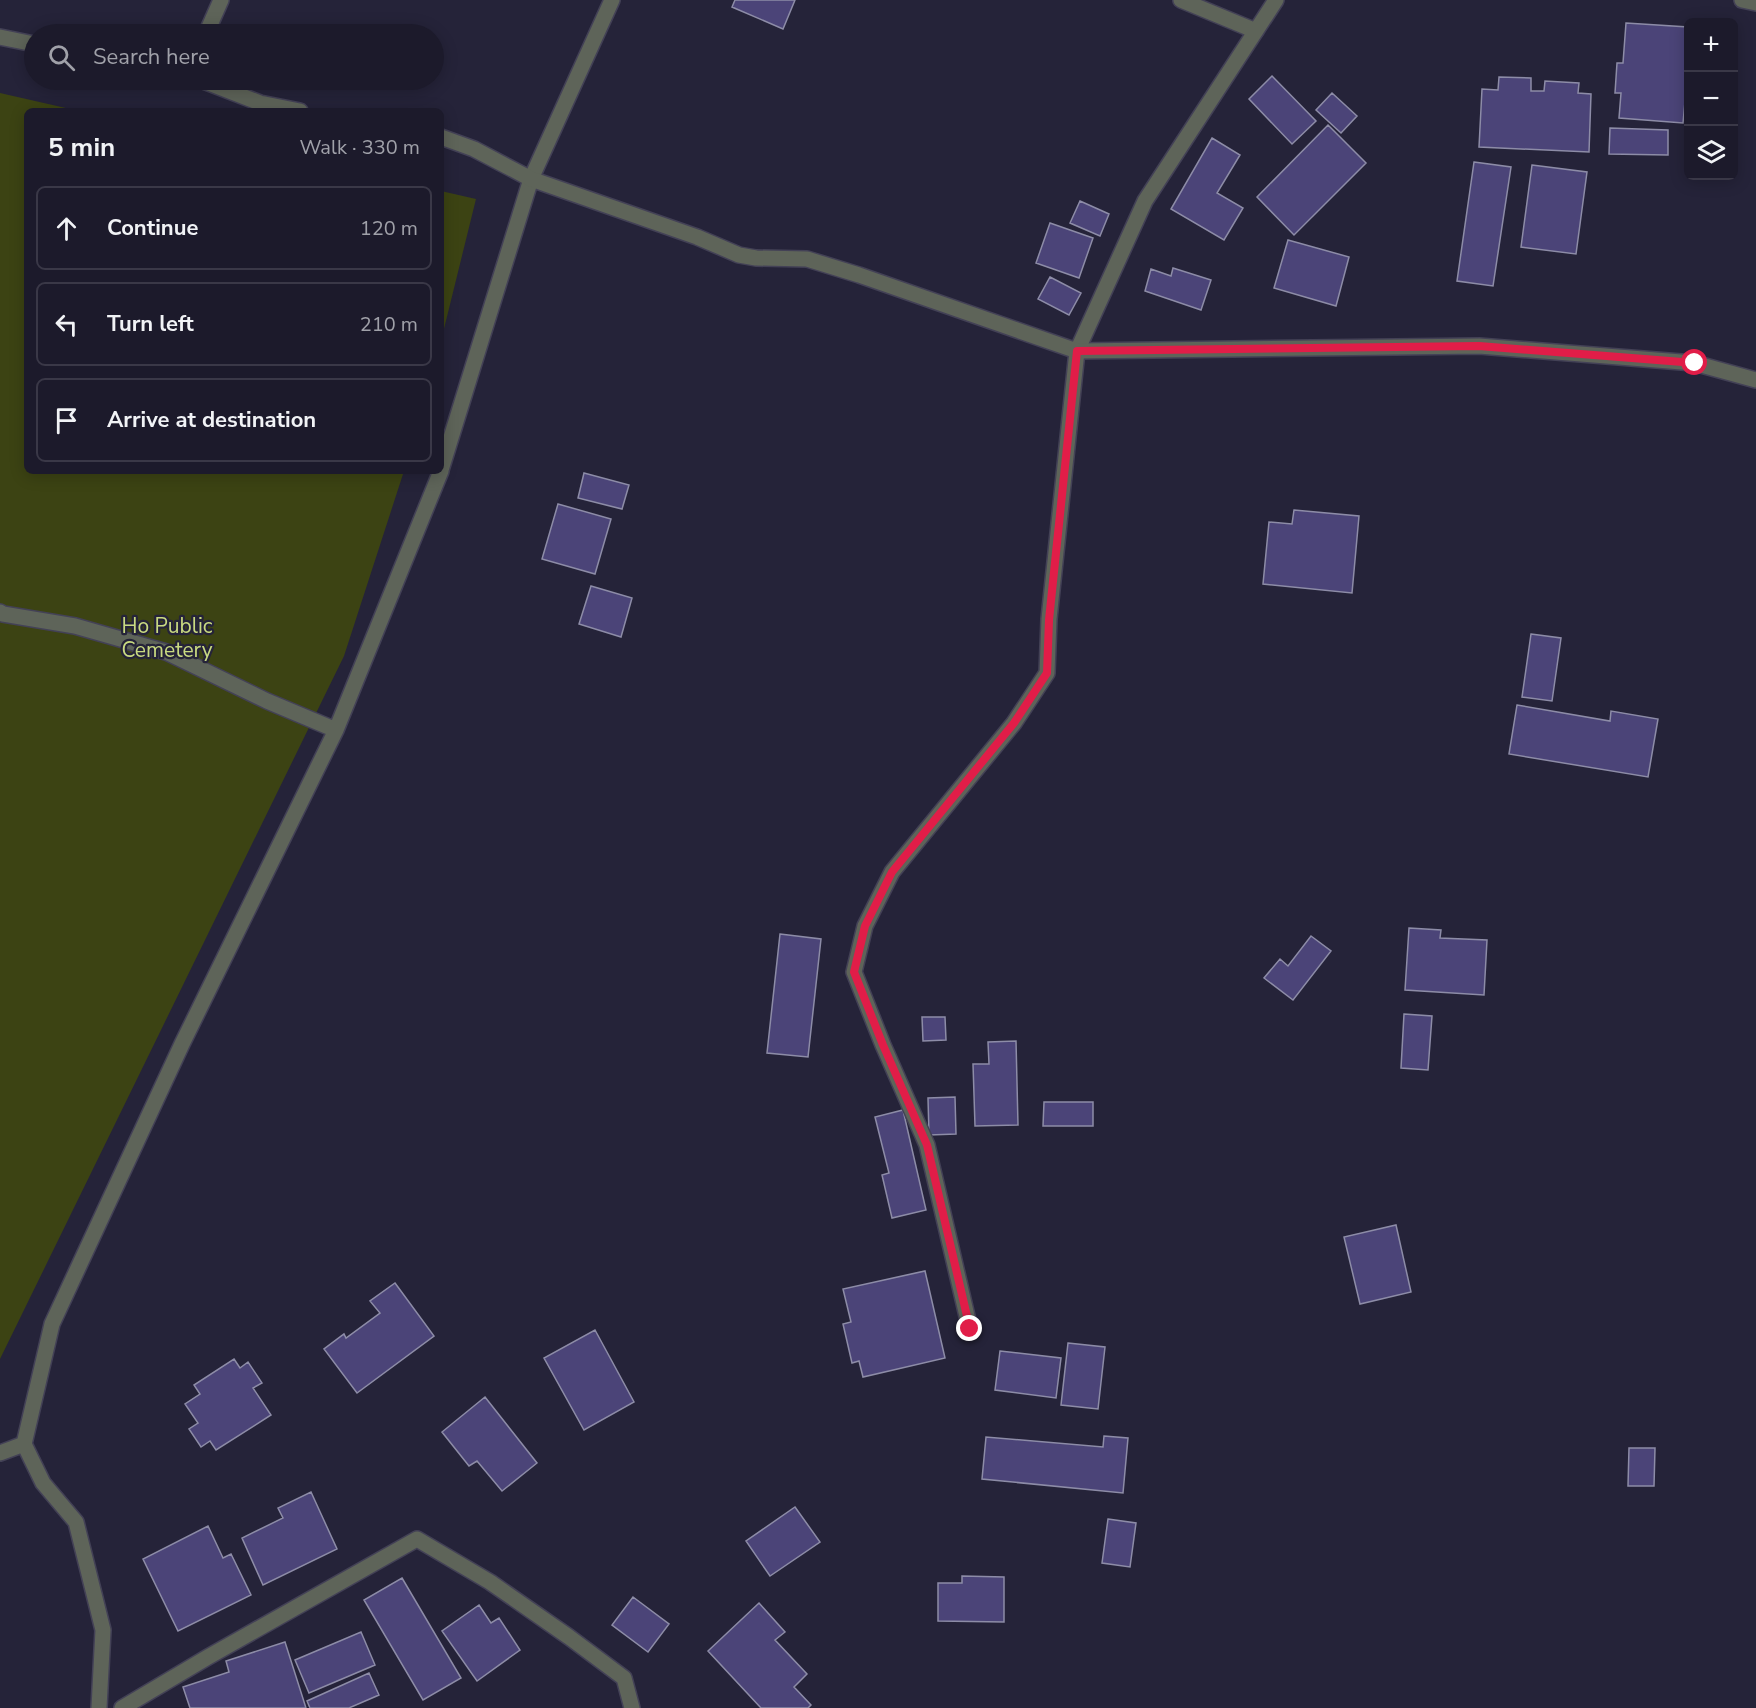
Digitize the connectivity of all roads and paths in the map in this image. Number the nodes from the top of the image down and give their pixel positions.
1 (220, 0) edge
2 (612, 0) edge
3 (1181, 0) edge
4 (1276, 0) edge
5 (1742, 0) edge
6 (1756, 3) edge
7 (210, 24) edge
8 (1256, 31) junction
9 (0, 37) edge
10 (24, 42) edge
11 (228, 90) edge
12 (287, 108) edge
13 (444, 138) edge
14 (531, 179) junction
15 (1077, 351) junction
16 (1756, 380) edge
17 (444, 461) edge
18 (440, 474) edge
19 (0, 612) edge
20 (336, 730) junction
21 (970, 1329) dead end
22 (24, 1444) junction
23 (0, 1453) edge
24 (99, 1708) edge
25 (122, 1708) edge
26 (632, 1708) edge

1 - 7 street
2 - 14 street
3 - 8 street
4 - 8 street
5 - 6 street
8 - 15 street
9 - 10 street
11 - 12 street
13 - 14 street
14 - 15 street
14 - 17 street
15 - 16 street
15 - 21 street
18 - 20 street
19 - 20 street
20 - 22 street
22 - 23 street
22 - 24 street
25 - 26 street

